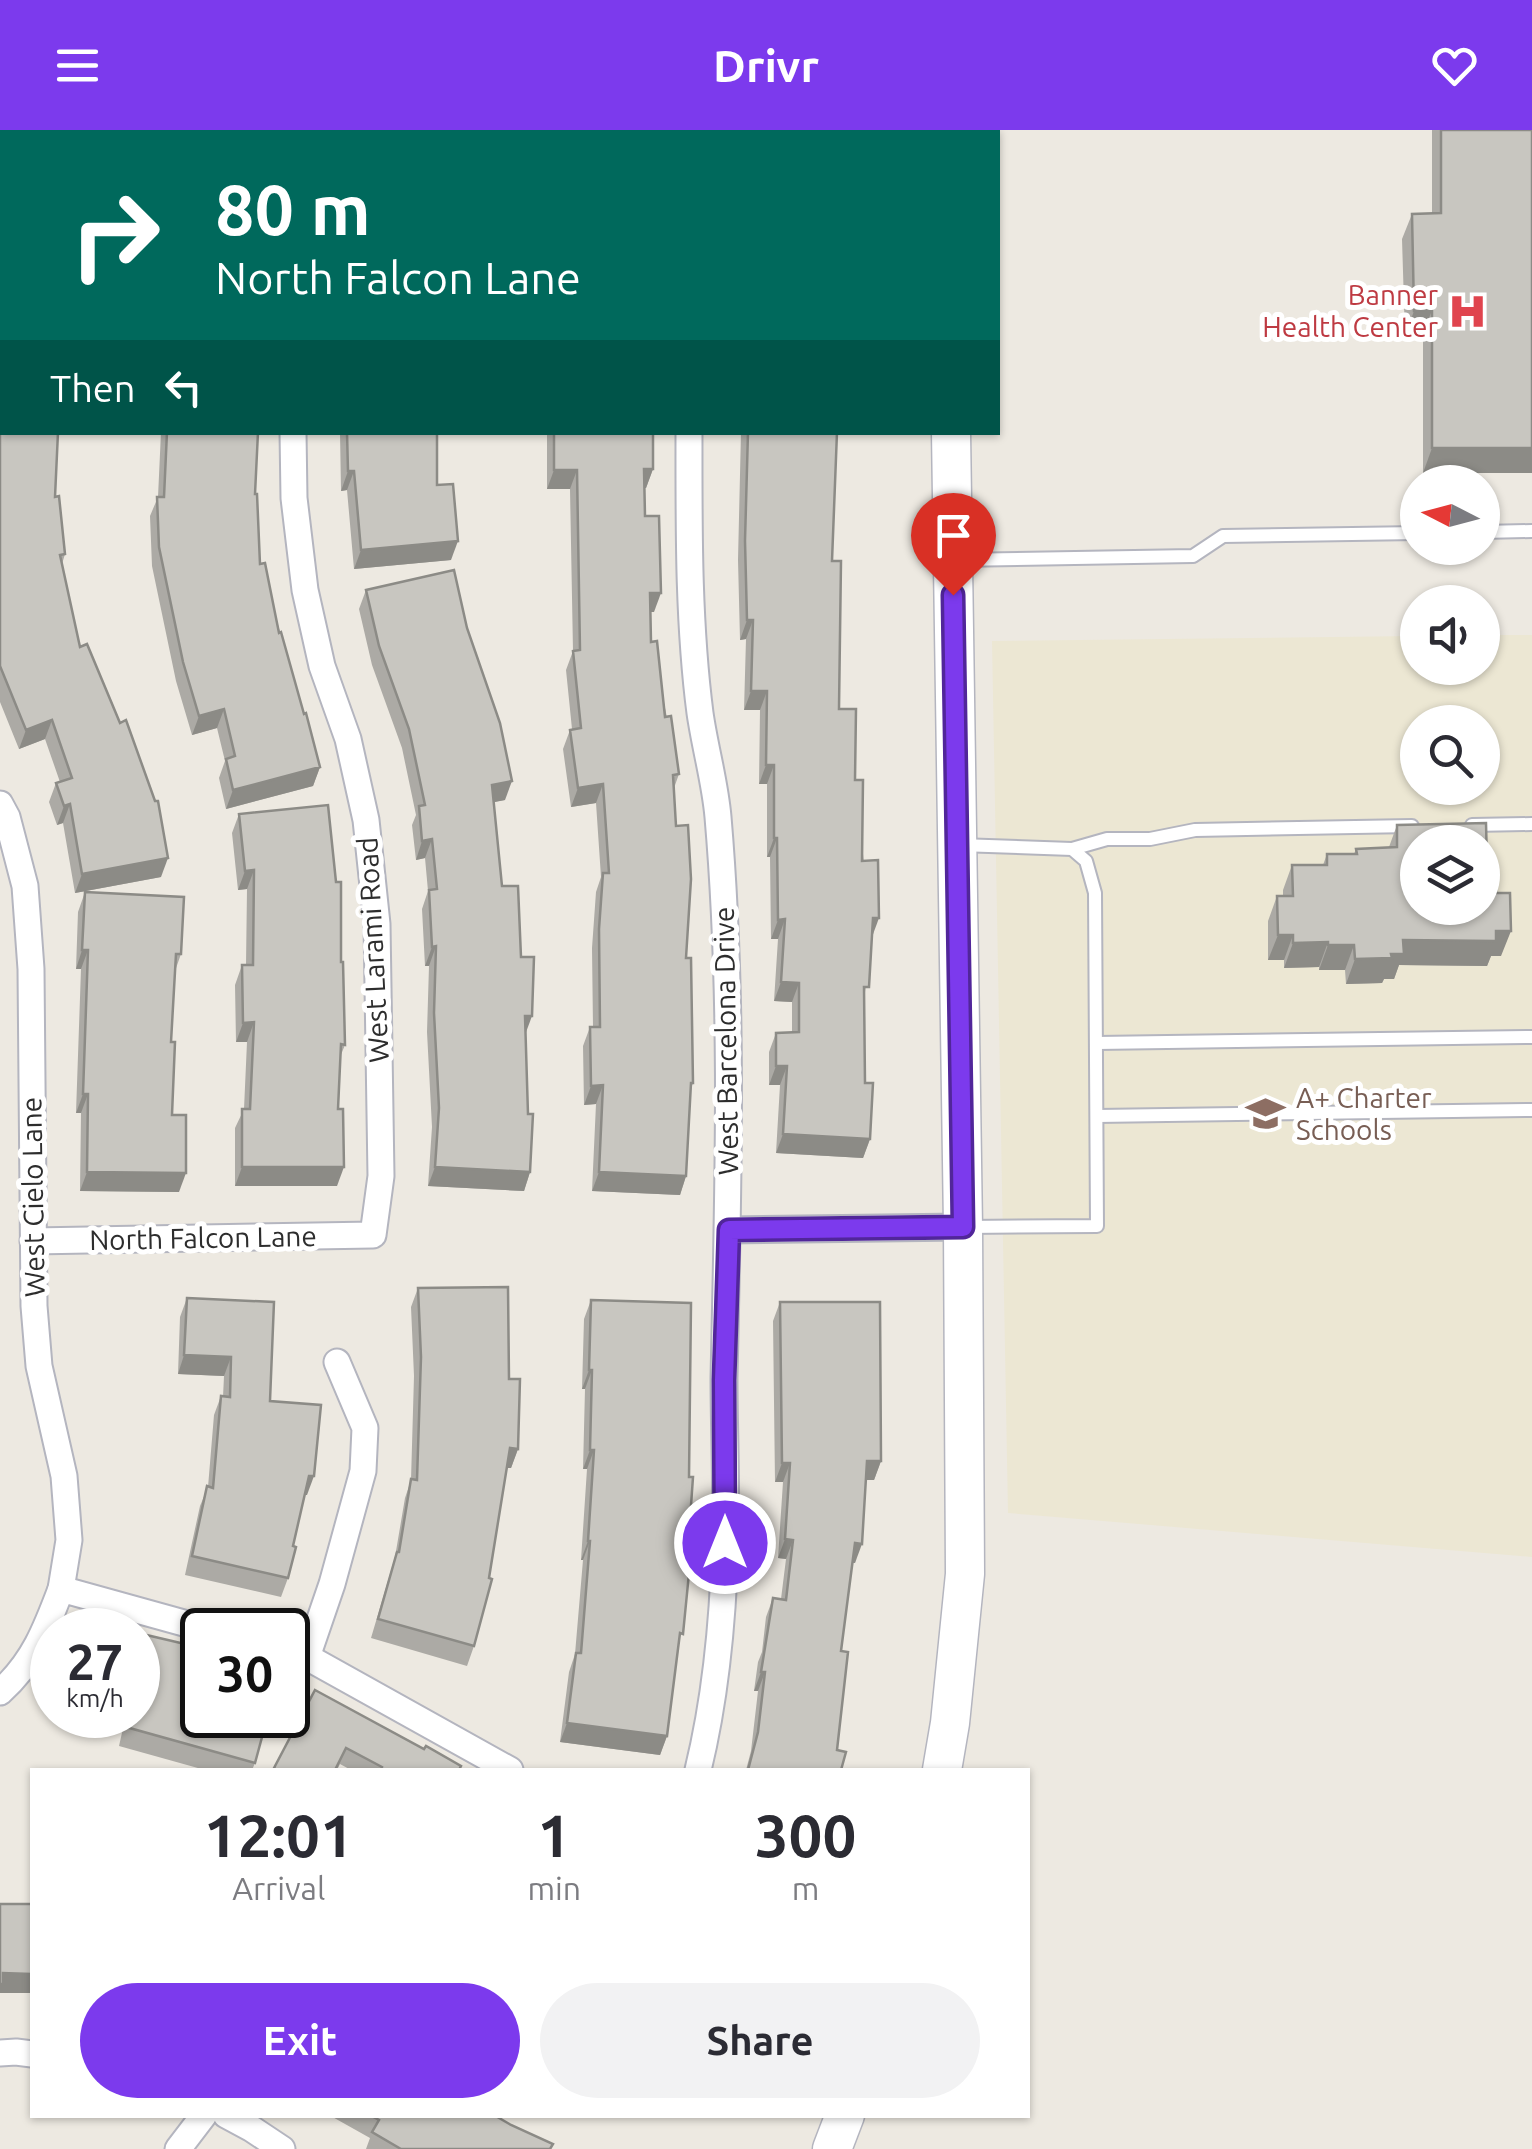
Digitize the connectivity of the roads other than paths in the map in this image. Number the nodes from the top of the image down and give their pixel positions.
1 (293, 435) edge
2 (689, 435) edge
3 (951, 435) edge
4 (1532, 531) edge
5 (1500, 532) edge
6 (1400, 533) edge
7 (952, 560) junction
8 (0, 804) edge
9 (1532, 824) edge
10 (1492, 825) edge
11 (1400, 827) edge
12 (957, 845) junction
13 (1072, 849) junction
14 (1532, 1037) edge
15 (1097, 1044) junction
16 (1532, 1110) edge
17 (1097, 1116) junction
18 (963, 1227) junction
19 (729, 1230) junction
20 (372, 1236) joint
21 (33, 1241) junction
22 (337, 1362) dead end
23 (61, 1589) junction
24 (180, 1622) edge
25 (310, 1628) edge
26 (310, 1661) edge
27 (0, 1692) edge
28 (506, 1768) edge
29 (698, 1768) edge
30 (942, 1768) edge
31 (0, 2054) edge
32 (30, 2054) edge
33 (202, 2118) edge
34 (232, 2118) edge
35 (844, 2118) edge
36 (178, 2149) edge
37 (282, 2149) edge
38 (832, 2149) edge

1 - 20 street, West Larami Road
2 - 19 street, West Barcelona Drive
3 - 7 street
4 - 5 lane
6 - 7 lane
7 - 12 street
8 - 21 street, West Cielo Lane
9 - 10 lane
11 - 13 lane
12 - 13 lane
12 - 18 street
13 - 15 lane
14 - 15 lane
15 - 17 lane
16 - 17 lane
17 - 18 lane
18 - 19 street
18 - 30 street
19 - 29 street, West Barcelona Drive
20 - 21 street, North Falcon Lane
21 - 23 street, West Cielo Lane
22 - 25 street
23 - 24 street
23 - 27 street, West Cielo Lane
26 - 28 street
31 - 32 street
33 - 36 street
34 - 37 street
35 - 38 street

